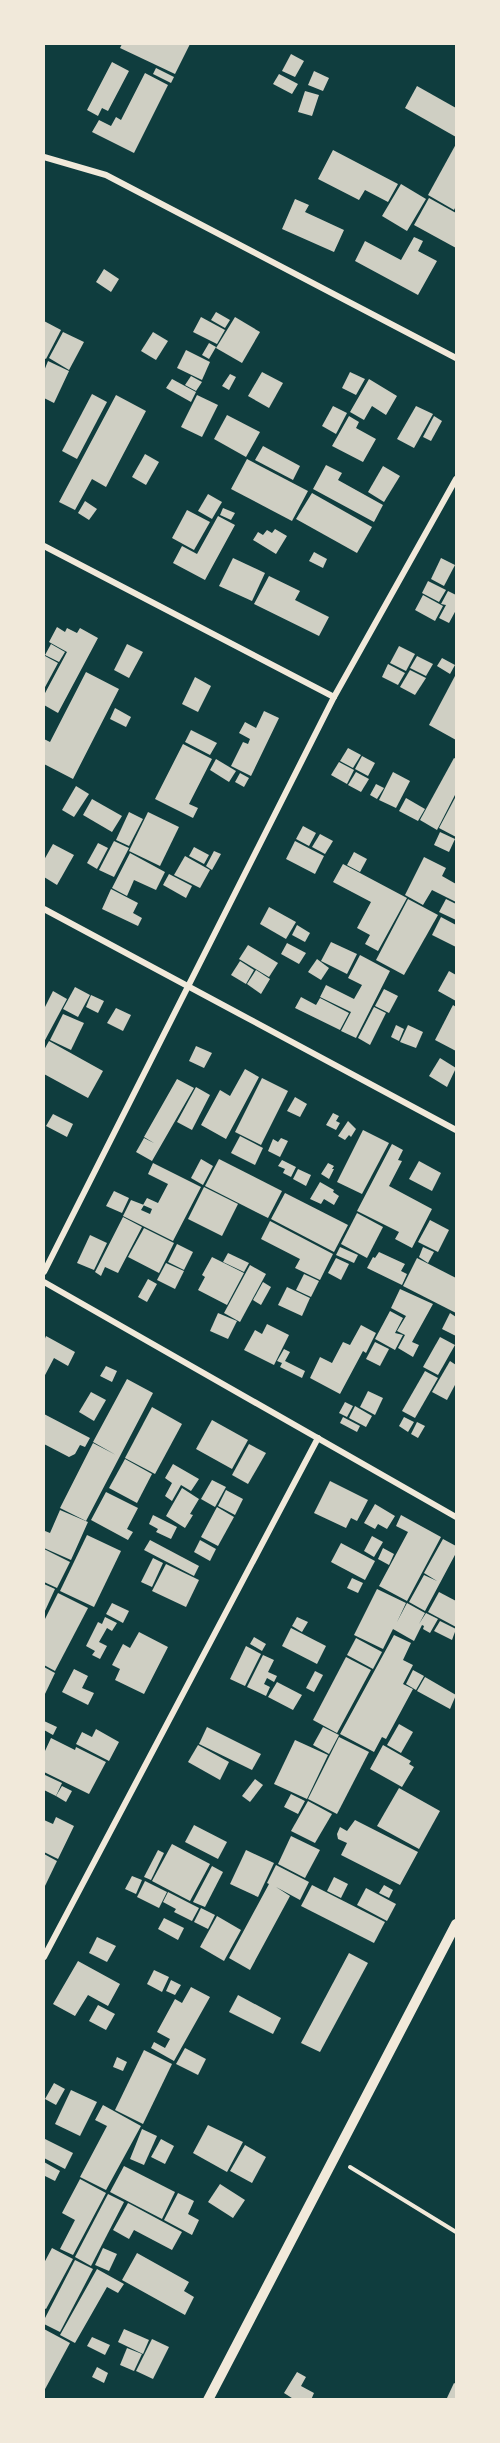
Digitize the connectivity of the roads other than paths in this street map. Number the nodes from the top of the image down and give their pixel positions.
1 (44, 157) edge
2 (456, 358) edge
3 (456, 479) edge
4 (44, 546) edge
5 (334, 697) junction
6 (44, 909) edge
7 (189, 987) junction
8 (456, 1130) edge
9 (44, 1272) edge
10 (44, 1282) edge
11 (318, 1438) junction
12 (456, 1517) edge
13 (456, 1924) edge
14 (44, 1957) edge
15 (208, 2400) edge

1 - 2 street
3 - 5 street
4 - 5 street
5 - 7 street
6 - 7 street
7 - 8 street
7 - 9 street
10 - 11 street
11 - 12 street
11 - 14 street
13 - 15 street

